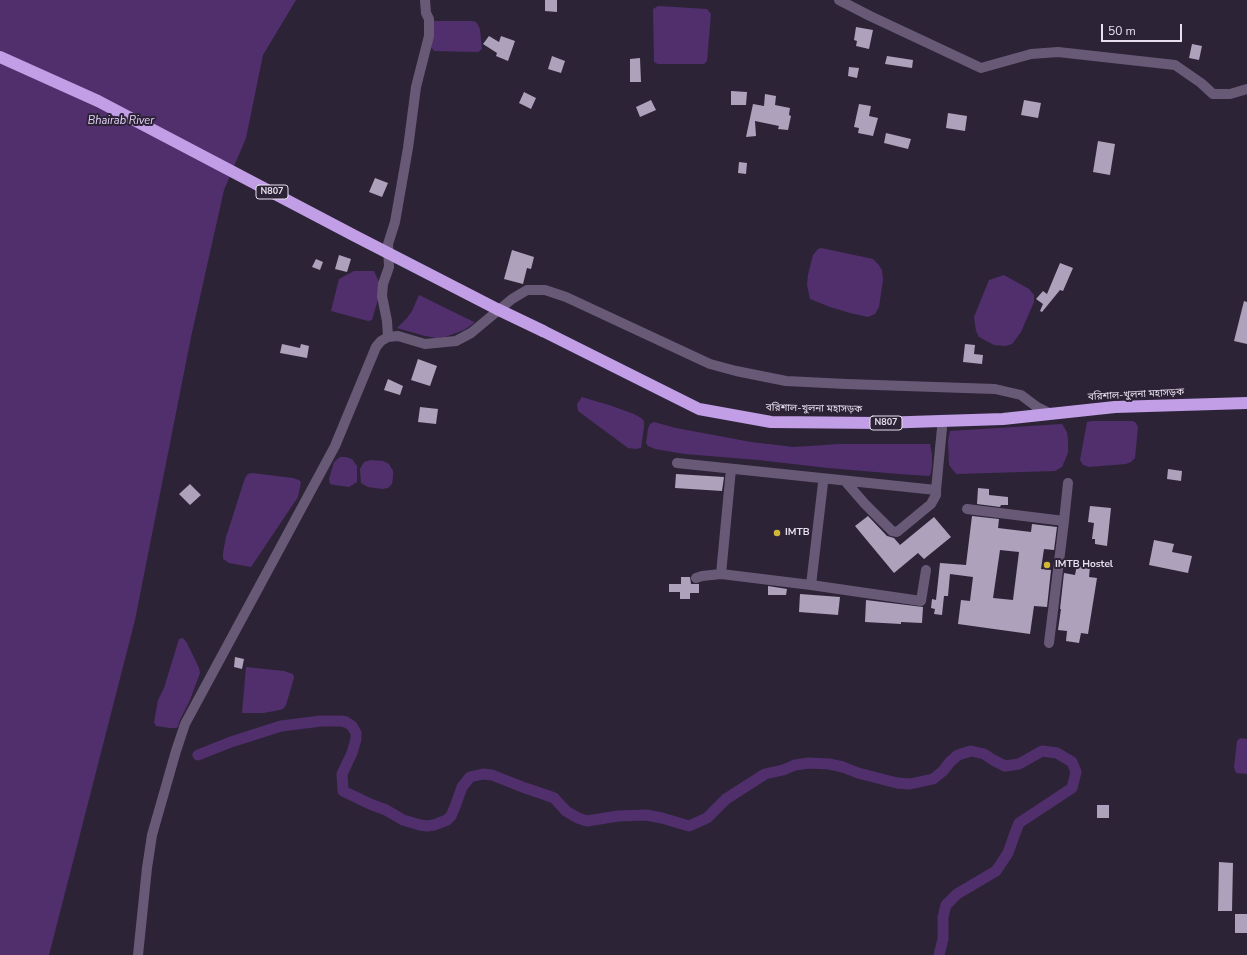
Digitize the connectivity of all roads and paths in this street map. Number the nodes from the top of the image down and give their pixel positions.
1 (425, 0) edge
2 (839, 0) edge
3 (0, 57) edge
4 (1247, 89) edge
5 (388, 337) junction
6 (1247, 403) edge
7 (1051, 414) junction
8 (942, 428) dead end
9 (677, 463) dead end
10 (731, 469) junction
11 (845, 481) junction
12 (822, 483) dead end
13 (1068, 483) dead end
14 (936, 490) junction
15 (967, 509) dead end
16 (1064, 520) junction
17 (926, 570) dead end
18 (721, 574) junction
19 (696, 578) dead end
20 (811, 585) junction
21 (1049, 643) dead end
22 (138, 955) edge

1 - 5 street
2 - 4 street
3 - 7 highway, বরিশাল-খুলনা মহাসড়ক / N807, bridge
5 - 7 street
5 - 22 street
6 - 7 highway, বরিশাল-খুলনা মহাসড়ক / N807
8 - 14 street
9 - 10 street
10 - 11 street
10 - 18 street
11 - 14 street
11 - 14 street
12 - 20 street
13 - 16 street
15 - 16 street
16 - 21 street
17 - 20 street
18 - 19 street
18 - 20 street

